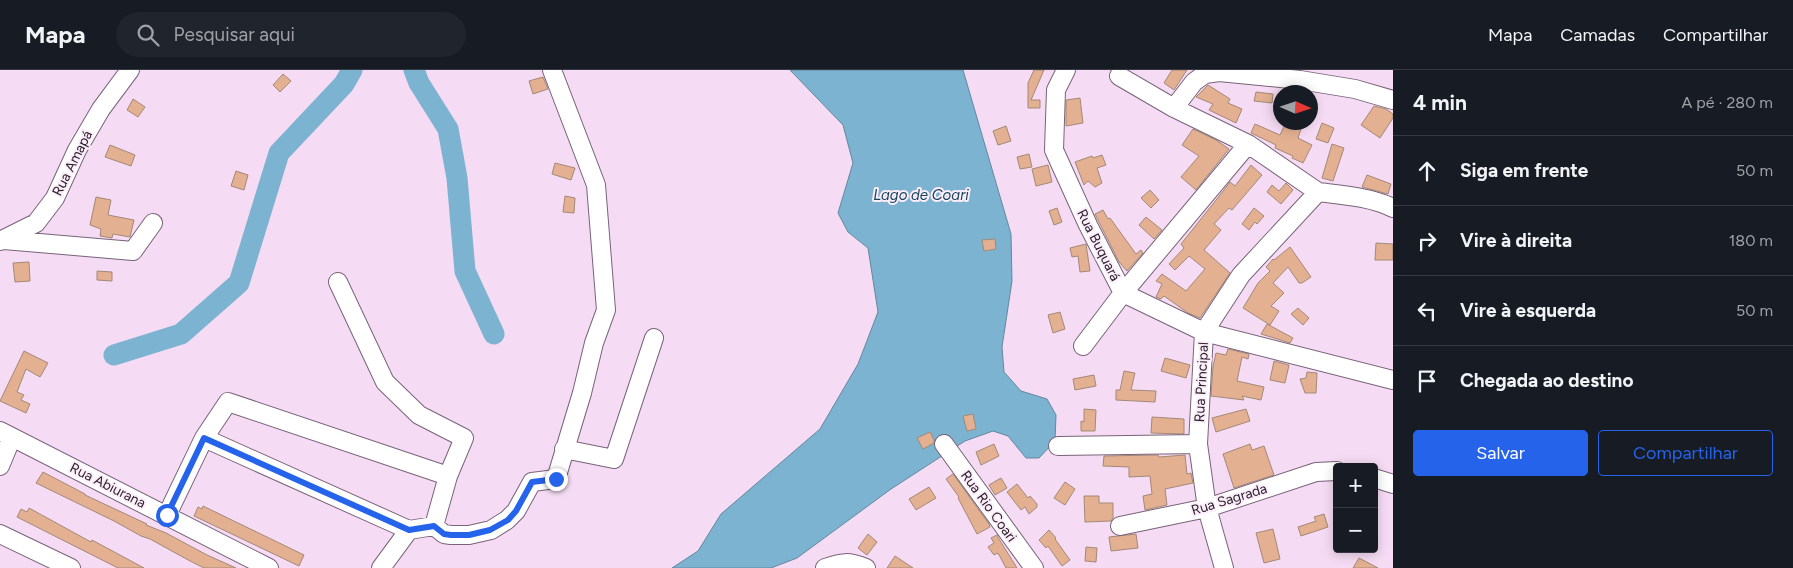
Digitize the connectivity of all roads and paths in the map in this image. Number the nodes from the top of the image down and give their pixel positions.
1 (130, 70) edge
2 (552, 70) edge
3 (1066, 70) edge
4 (1119, 76) dead end
5 (1393, 100) edge
6 (1174, 108) junction
7 (1248, 144) junction
8 (1318, 192) junction
9 (1393, 208) edge
10 (153, 223) dead end
11 (2, 240) edge
12 (338, 282) dead end
13 (1123, 292) junction
14 (1204, 332) junction
15 (654, 338) dead end
16 (1083, 346) dead end
17 (1393, 380) edge
18 (6, 434) edge
19 (204, 438) junction
20 (944, 444) dead end
21 (1198, 444) junction
22 (1058, 446) dead end
23 (564, 449) junction
24 (0, 466) edge
25 (1333, 471) edge
26 (448, 476) junction
27 (1378, 479) edge
28 (1393, 484) edge
29 (1207, 508) junction
30 (167, 515) junction
31 (434, 526) junction
32 (1120, 526) dead end
33 (409, 530) junction
34 (0, 534) edge
35 (831, 566) edge
36 (71, 568) edge
37 (269, 568) edge
38 (381, 568) edge
39 (866, 568) edge
40 (1034, 568) edge
41 (1224, 568) edge

1 - 11 street, Rua Amapá
2 - 23 street
3 - 13 street, Rua Buquará
4 - 6 street
5 - 6 street
6 - 7 street
7 - 8 street
7 - 13 street
8 - 9 street
8 - 14 street, Rua Principal
10 - 11 street
12 - 26 street
13 - 14 street, Rua Buquará
13 - 16 street
14 - 17 street, Rua Buquará
14 - 21 street, Rua Principal
15 - 23 street
18 - 24 street
18 - 30 street, Rua Abiurana
19 - 26 street
19 - 30 street
19 - 33 street
20 - 40 street, Rua Rio Coari
21 - 22 street
21 - 29 street, Rua Principal
23 - 31 street
25 - 29 street, Rua Sagrada
26 - 31 street
27 - 28 street
29 - 32 street, Rua Sagrada
29 - 41 street, Rua Principal
30 - 37 street, Rua Abiurana
31 - 33 street
33 - 38 street
34 - 36 street
35 - 39 street

